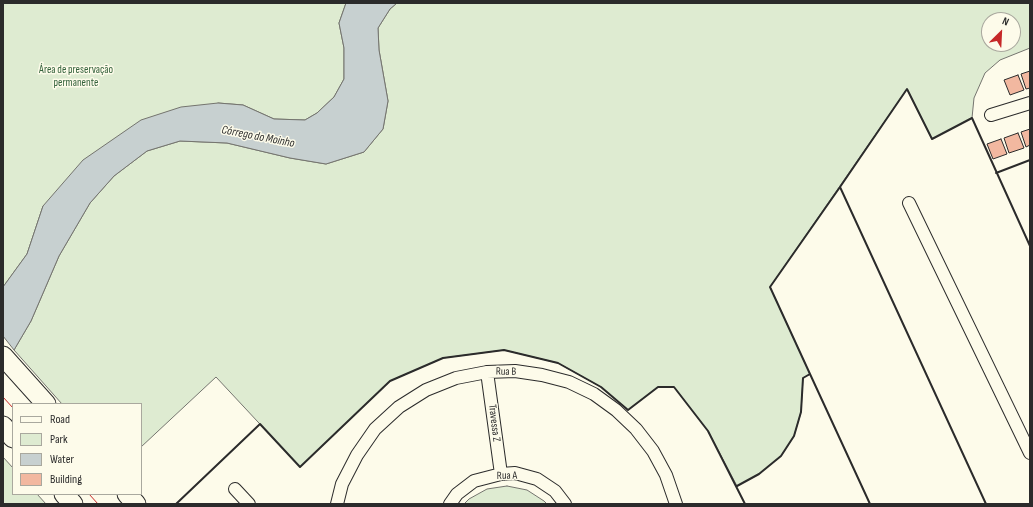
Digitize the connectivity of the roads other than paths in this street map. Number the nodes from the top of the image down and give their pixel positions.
1 (1030, 103) edge
2 (992, 115) dead end
3 (909, 203) dead end
4 (3, 356) edge
5 (487, 372) junction
6 (45, 403) edge
7 (3, 426) edge
8 (12, 437) edge
9 (1030, 453) edge
10 (501, 474) junction
11 (235, 489) dead end
12 (65, 495) edge
13 (128, 495) edge
14 (676, 503) edge
15 (73, 504) edge
16 (136, 504) edge
17 (248, 504) edge
18 (337, 504) edge
19 (450, 504) edge
20 (565, 504) edge

1 - 2 street
3 - 9 street
4 - 6 main road
5 - 10 street, Travessa Z
5 - 14 street, Rua B
5 - 18 street, Rua B
7 - 8 main road
10 - 19 street, Rua A
10 - 20 street, Rua A
11 - 17 street
12 - 15 main road
13 - 16 main road

